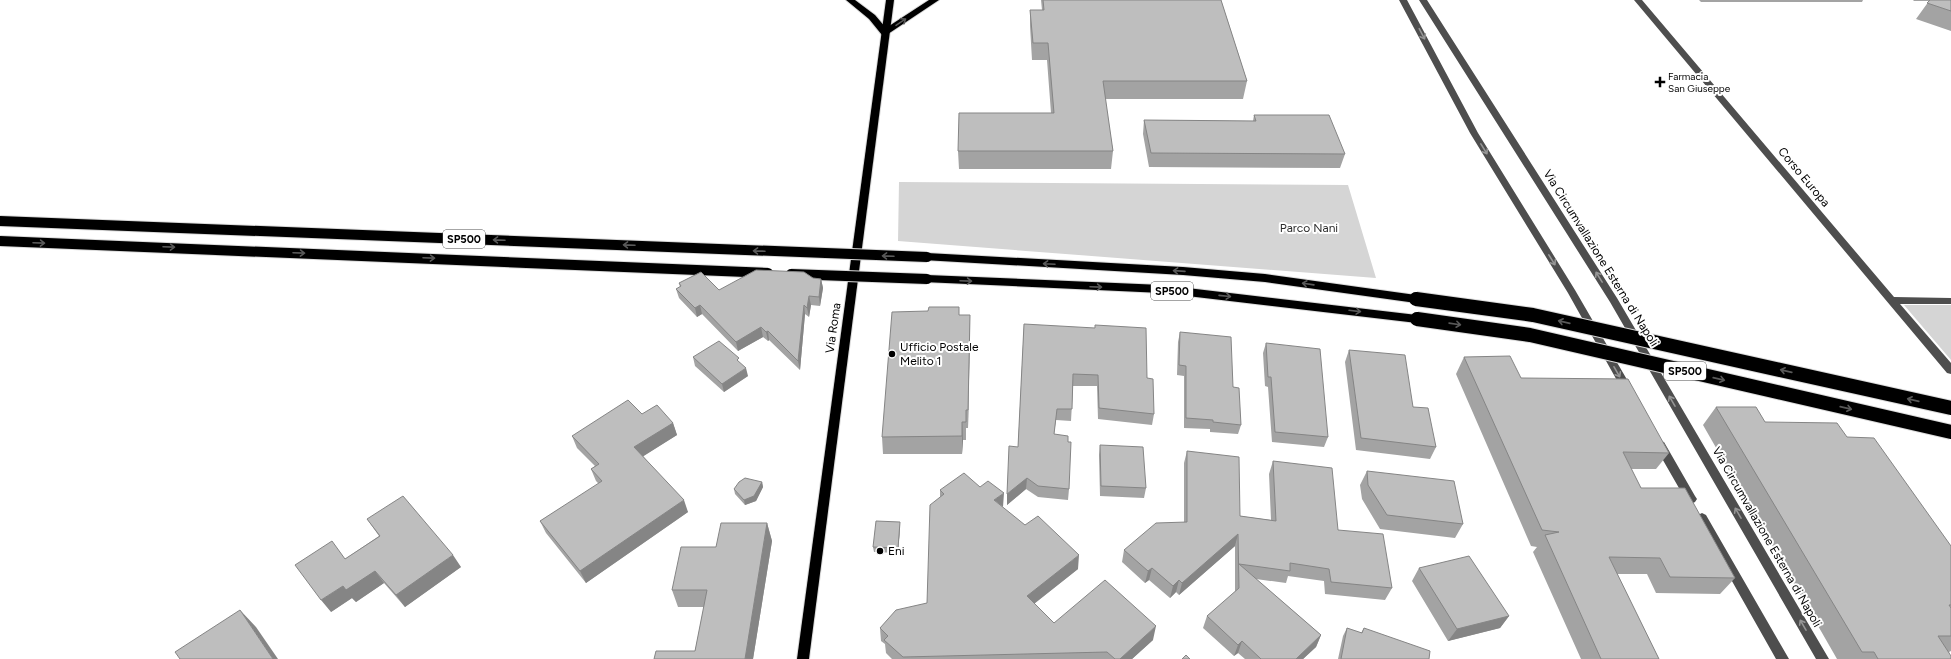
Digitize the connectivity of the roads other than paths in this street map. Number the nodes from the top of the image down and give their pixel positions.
1 (850, 0) edge
2 (890, 0) edge
3 (935, 0) edge
4 (1403, 0) edge
5 (1423, 0) edge
6 (1638, 0) edge
7 (885, 33) junction
8 (0, 221) edge
9 (0, 241) edge
10 (1892, 300) junction
11 (1951, 301) edge
12 (1951, 370) edge
13 (1634, 400) edge
14 (1951, 408) edge
15 (1951, 432) edge
16 (1653, 434) edge
17 (803, 659) edge
18 (1783, 659) edge
19 (1823, 659) edge

1 - 7 highway
2 - 7 main road, Via Roma
7 -> 3 highway
4 -> 13 street
19 -> 5 street, Via Circumvallazione Esterna di Napoli
6 - 10 street, Corso Europa
7 - 17 main road, Via Roma
14 -> 8 highway, SP500, bridge
9 -> 15 highway, SP500, bridge
10 - 11 street
10 - 12 street, Corso Europa
16 - 18 street

